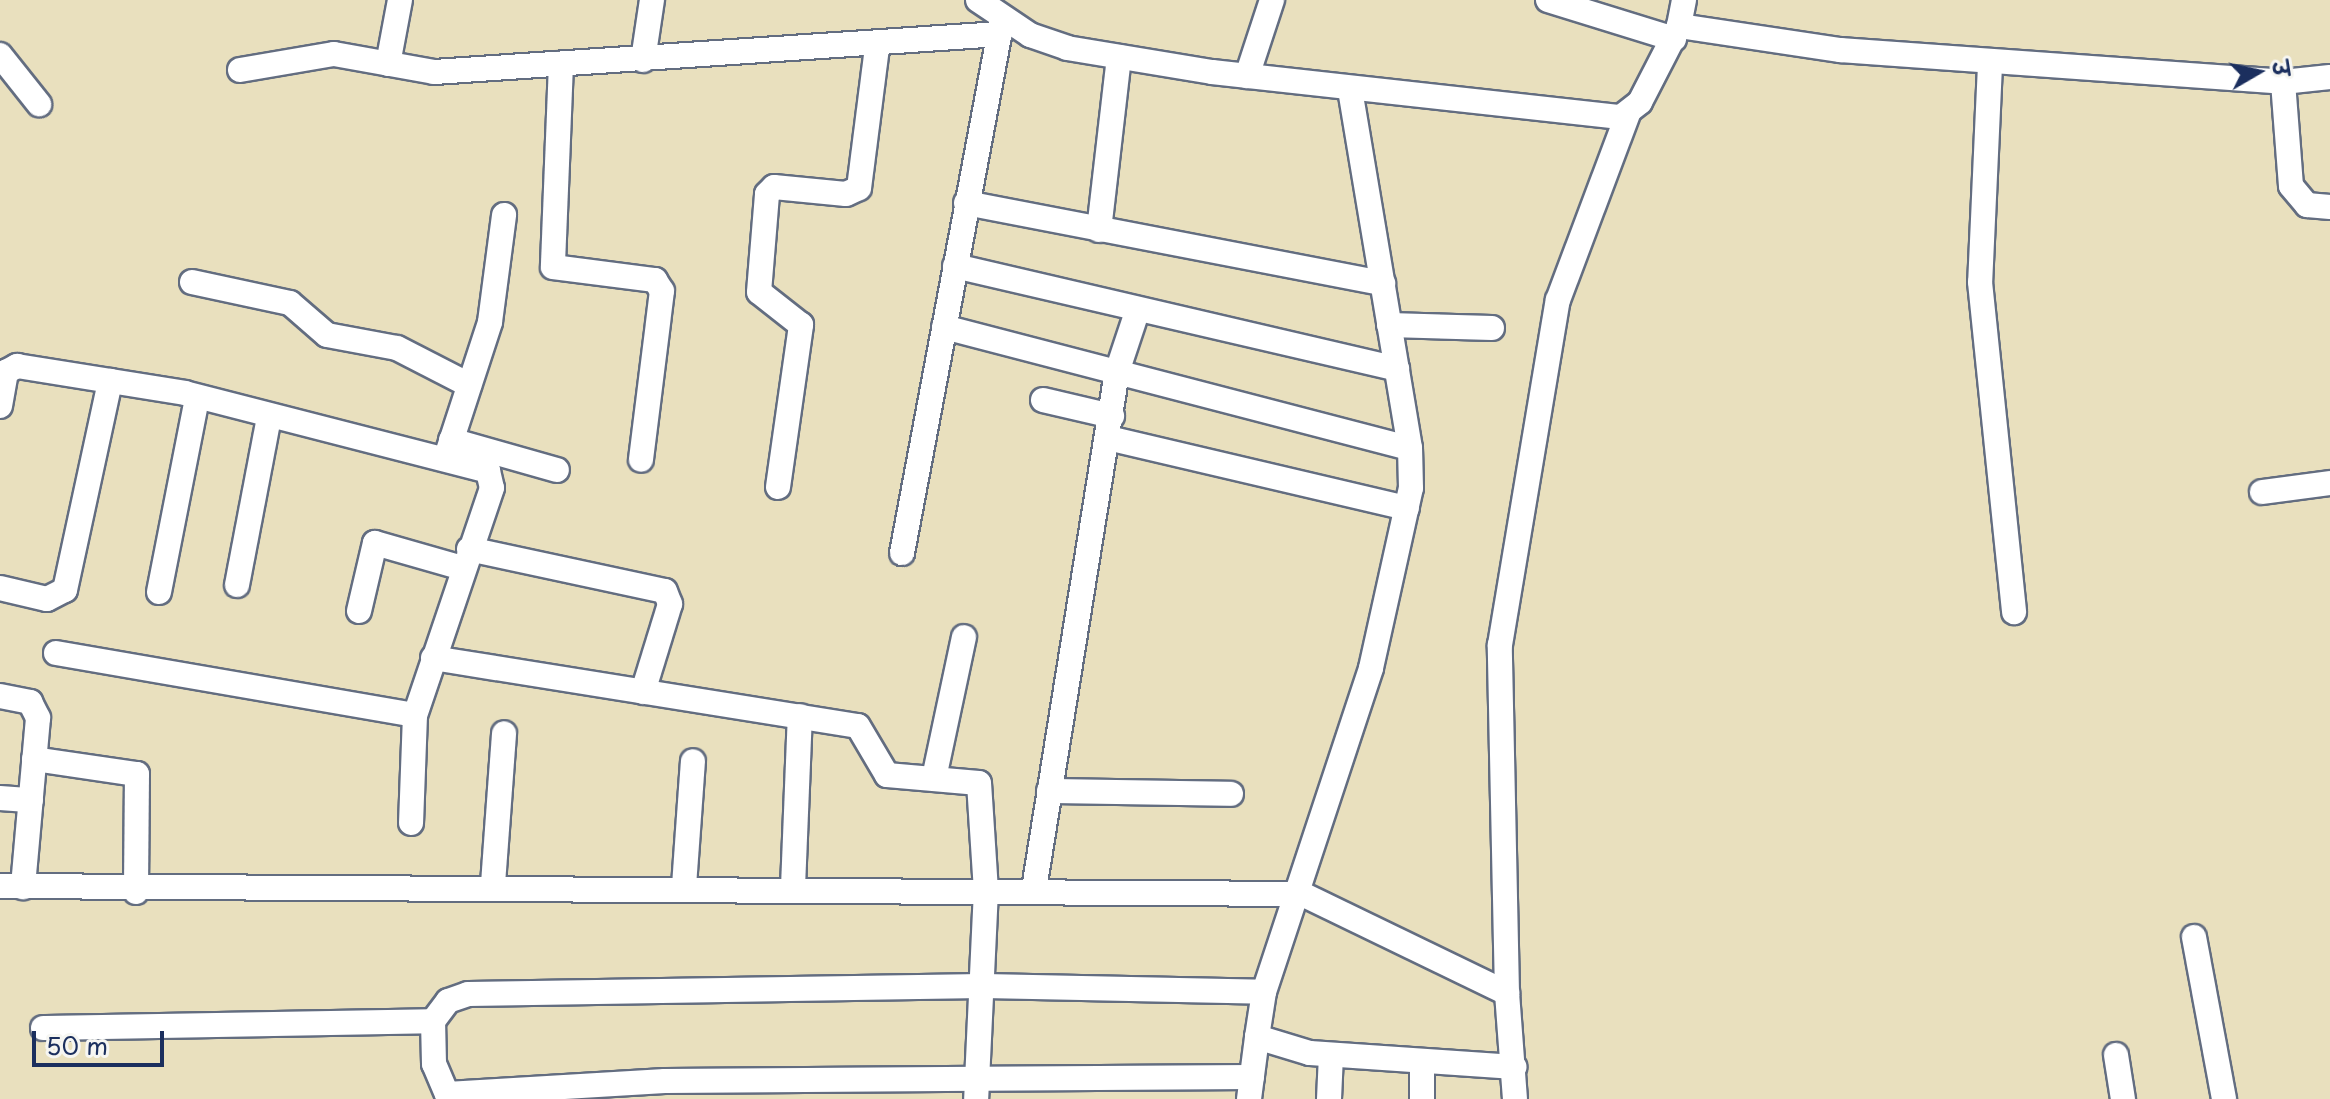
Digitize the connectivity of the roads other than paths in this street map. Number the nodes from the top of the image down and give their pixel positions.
1 (400, 0) edge
2 (652, 0) edge
3 (978, 0) edge
4 (1272, 0) edge
5 (1548, 0) edge
6 (1684, 0) edge
7 (1001, 26) junction
8 (1677, 32) junction
9 (877, 47) junction
10 (0, 55) edge
11 (1119, 57) junction
12 (643, 60) junction
13 (388, 64) junction
14 (561, 64) junction
15 (1990, 65) junction
16 (240, 70) dead end
17 (1247, 76) junction
18 (2330, 77) edge
19 (2283, 82) junction
20 (1350, 88) junction
21 (39, 104) dead end
22 (1628, 114) junction
23 (966, 203) junction
24 (2330, 207) edge
25 (504, 215) dead end
26 (1099, 230) junction
27 (955, 266) junction
28 (192, 282) dead end
29 (1383, 283) junction
30 (1138, 309) junction
31 (1389, 325) junction
32 (944, 327) junction
33 (1492, 328) dead end
34 (1397, 369) junction
35 (1117, 372) junction
36 (110, 381) junction
37 (469, 385) junction
38 (197, 399) junction
39 (1043, 400) dead end
40 (0, 406) edge
41 (269, 417) junction
42 (1110, 427) junction
43 (449, 448) junction
44 (1410, 448) junction
45 (641, 460) dead end
46 (557, 470) dead end
47 (2330, 483) edge
48 (778, 487) dead end
49 (2262, 492) dead end
50 (1407, 508) junction
51 (902, 553) dead end
52 (466, 558) junction
53 (237, 585) dead end
54 (0, 588) edge
55 (159, 592) dead end
56 (359, 611) dead end
57 (2014, 612) dead end
58 (964, 637) dead end
59 (56, 653) dead end
60 (433, 658) junction
61 (643, 692) junction
62 (0, 696) edge
63 (415, 715) junction
64 (800, 716) junction
65 (504, 733) dead end
66 (34, 759) junction
67 (693, 761) dead end
68 (934, 778) junction
69 (1049, 791) junction
70 (1231, 794) dead end
71 (0, 798) edge
72 (31, 800) junction
73 (411, 823) dead end
74 (493, 884) junction
75 (12, 886) edge
76 (684, 886) junction
77 (793, 887) junction
78 (1034, 889) junction
79 (986, 890) junction
80 (136, 892) junction
81 (1302, 894) junction
82 (2194, 937) dead end
83 (984, 986) junction
84 (1264, 992) junction
85 (1507, 993) junction
86 (433, 1021) junction
87 (43, 1028) dead end
88 (1257, 1037) junction
89 (1331, 1055) junction
90 (2116, 1055) dead end
91 (1422, 1063) junction
92 (1515, 1067) junction
93 (1251, 1088) edge
94 (977, 1090) edge
95 (448, 1097) edge
96 (1329, 1099) edge
97 (1422, 1099) edge
98 (1515, 1099) edge
99 (2123, 1099) edge
100 (2224, 1099) edge

1 - 13 street
2 - 12 street
3 - 7 street
4 - 17 street
5 - 8 street
6 - 8 street
7 - 9 street
7 - 11 street
7 - 23 street
8 - 15 street
8 - 22 street
9 - 12 street
9 - 48 street
10 - 21 street
11 - 17 street
11 - 26 street
12 - 14 street
13 - 14 street
13 - 16 street
14 - 45 street
15 - 19 street
15 - 57 street
17 - 20 street
18 - 19 street
19 - 24 street
20 - 22 street
20 - 29 street
22 - 85 street
23 - 26 street
23 - 27 street
25 - 37 street
26 - 29 street
27 - 30 street
27 - 32 street
28 - 37 street
29 - 31 street
30 - 34 street
30 - 35 street
31 - 33 street
31 - 34 street
32 - 35 street
32 - 51 street
34 - 44 street
35 - 42 street
35 - 44 street
36 - 38 street
36 - 40 street
36 - 54 street
37 - 43 street
38 - 41 street
38 - 55 street
39 - 42 street
41 - 43 street
41 - 53 street
42 - 50 street
42 - 69 street
43 - 46 street
43 - 52 street
44 - 50 street
47 - 49 street
50 - 81 street
52 - 56 street
52 - 60 street
52 - 61 street
58 - 68 street
59 - 63 street
60 - 61 street
60 - 63 street
61 - 64 street
62 - 66 street
63 - 73 street
64 - 68 street
64 - 77 street
65 - 74 street
66 - 72 street
66 - 80 street
67 - 76 street
68 - 79 street
69 - 70 street
69 - 78 street
71 - 72 street
72 - 75 street
74 - 76 street
74 - 80 street
75 - 80 street
76 - 77 street
77 - 79 street
78 - 79 street
78 - 81 street
79 - 83 street
81 - 84 street
81 - 85 street
82 - 100 street
83 - 84 street
83 - 86 street
83 - 94 street
84 - 88 street
85 - 92 street
86 - 87 street
86 - 95 street
88 - 89 street
88 - 93 street
89 - 91 street
89 - 96 street
90 - 99 street
91 - 92 street
91 - 97 street
92 - 98 street
93 - 94 street
94 - 95 street

